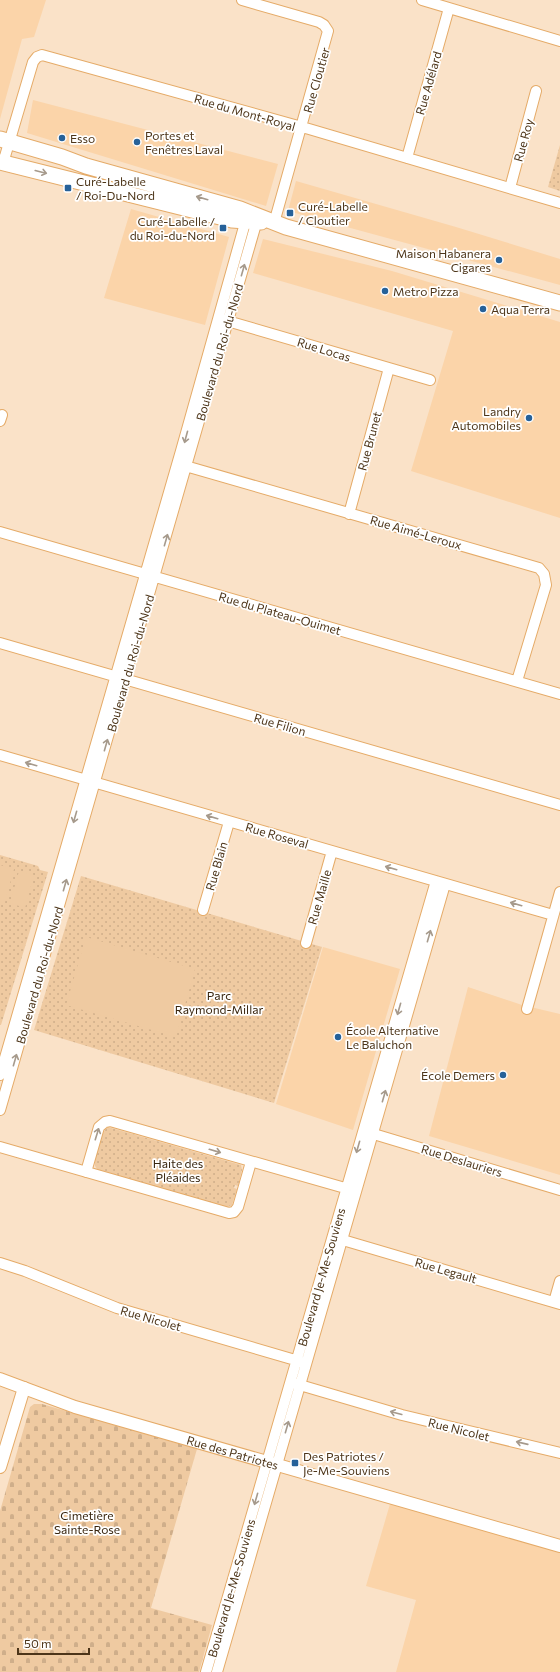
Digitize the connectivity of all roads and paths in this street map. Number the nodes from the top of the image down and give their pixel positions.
1 (242, 0) edge
2 (422, 0) edge
3 (449, 8) junction
4 (560, 41) edge
5 (536, 91) dead end
6 (302, 127) junction
7 (5, 141) edge
8 (407, 158) junction
9 (2, 162) edge
10 (510, 188) junction
11 (560, 203) edge
12 (252, 218) junction
13 (274, 223) junction
14 (560, 303) edge
15 (218, 318) junction
16 (229, 321) junction
17 (389, 368) junction
18 (430, 380) dead end
19 (182, 465) junction
20 (350, 514) junction
21 (0, 532) edge
22 (151, 576) junction
23 (0, 643) edge
24 (121, 678) junction
25 (517, 681) junction
26 (560, 694) edge
27 (0, 755) edge
28 (91, 781) junction
29 (560, 805) edge
30 (229, 822) junction
31 (332, 852) junction
32 (440, 883) junction
33 (560, 892) edge
34 (203, 910) dead end
35 (554, 915) junction
36 (306, 943) dead end
37 (527, 1009) dead end
38 (0, 1075) edge
39 (3, 1088) edge
40 (0, 1110) edge
41 (368, 1132) junction
42 (0, 1147) edge
43 (251, 1162) junction
44 (86, 1172) junction
45 (351, 1190) junction
46 (560, 1190) edge
47 (337, 1238) junction
48 (0, 1263) edge
49 (560, 1281) edge
50 (557, 1303) edge
51 (301, 1362) junction
52 (0, 1379) edge
53 (295, 1384) junction
54 (24, 1388) junction
55 (560, 1453) edge
56 (272, 1463) junction
57 (0, 1467) edge
58 (560, 1546) edge
59 (206, 1672) edge
60 (217, 1672) edge

1 - 6 street, Rue Cloutier
2 - 3 street
3 - 4 street
3 - 8 street, Rue Adélard
5 - 10 street, Rue Roy
6 - 7 street, Rue du Mont-Royal
6 - 8 street, Rue du Mont-Royal
6 - 13 street, Rue Cloutier
7 - 9 street, Rue du Mont-Royal
12 -> 7 main road
8 - 10 street, Rue du Mont-Royal
9 -> 12 main road
10 - 11 street, Rue du Mont-Royal
12 - 13 main road
12 - 15 street, Boulevard du Roi-du-Nord
16 -> 12 street, Boulevard du Roi-du-Nord
13 - 14 main road
15 - 16 street, Rue Locas
15 -> 19 street, Boulevard du Roi-du-Nord
16 - 17 street, Rue Locas
16 - 19 street, Boulevard du Roi-du-Nord
17 - 18 street, Rue Locas
17 - 20 street, Rue Brunet
19 - 20 street, Rue Aimé-Leroux
19 - 22 street, Boulevard du Roi-du-Nord
20 - 25 street, Rue Aimé-Leroux
21 - 22 street, Rue du Plateau-Ouimet
22 - 24 street, Boulevard du Roi-du-Nord
22 - 25 street, Rue du Plateau-Ouimet
23 - 24 street, Rue Filion
24 - 28 street, Boulevard du Roi-du-Nord
24 - 29 street, Rue Filion
25 - 26 street, Rue du Plateau-Ouimet
28 -> 27 street, Rue Roseval
30 -> 28 street, Rue Roseval
28 -> 38 street, Boulevard du Roi-du-Nord
39 -> 28 street, Boulevard du Roi-du-Nord
30 - 31 street, Rue Roseval
30 - 34 street, Rue Blain
32 -> 31 street, Rue Roseval
31 - 36 street, Rue Maille
35 -> 32 street, Rue Roseval
32 - 41 street, Boulevard Je-Me-Souviens
33 - 35 street
35 - 37 street
39 - 40 street, Boulevard du Roi-du-Nord
41 - 45 street, Boulevard Je-Me-Souviens
41 - 46 street, Rue Deslauriers
42 - 44 street
44 -> 43 street
43 - 44 street
43 - 45 street
45 - 47 street, Boulevard Je-Me-Souviens
47 - 50 street, Rue Legault
47 - 51 street, Boulevard Je-Me-Souviens
48 - 51 street, Rue Nicolet
49 - 50 street
51 - 53 street, Boulevard Je-Me-Souviens
52 - 54 street, Rue des Patriotes
55 -> 53 street, Rue Nicolet
53 - 56 street, Boulevard Je-Me-Souviens
54 - 56 street, Rue des Patriotes
54 - 57 street
56 - 58 street, Rue des Patriotes
56 -> 59 street, Boulevard Je-Me-Souviens
56 - 60 street, Boulevard Je-Me-Souviens

